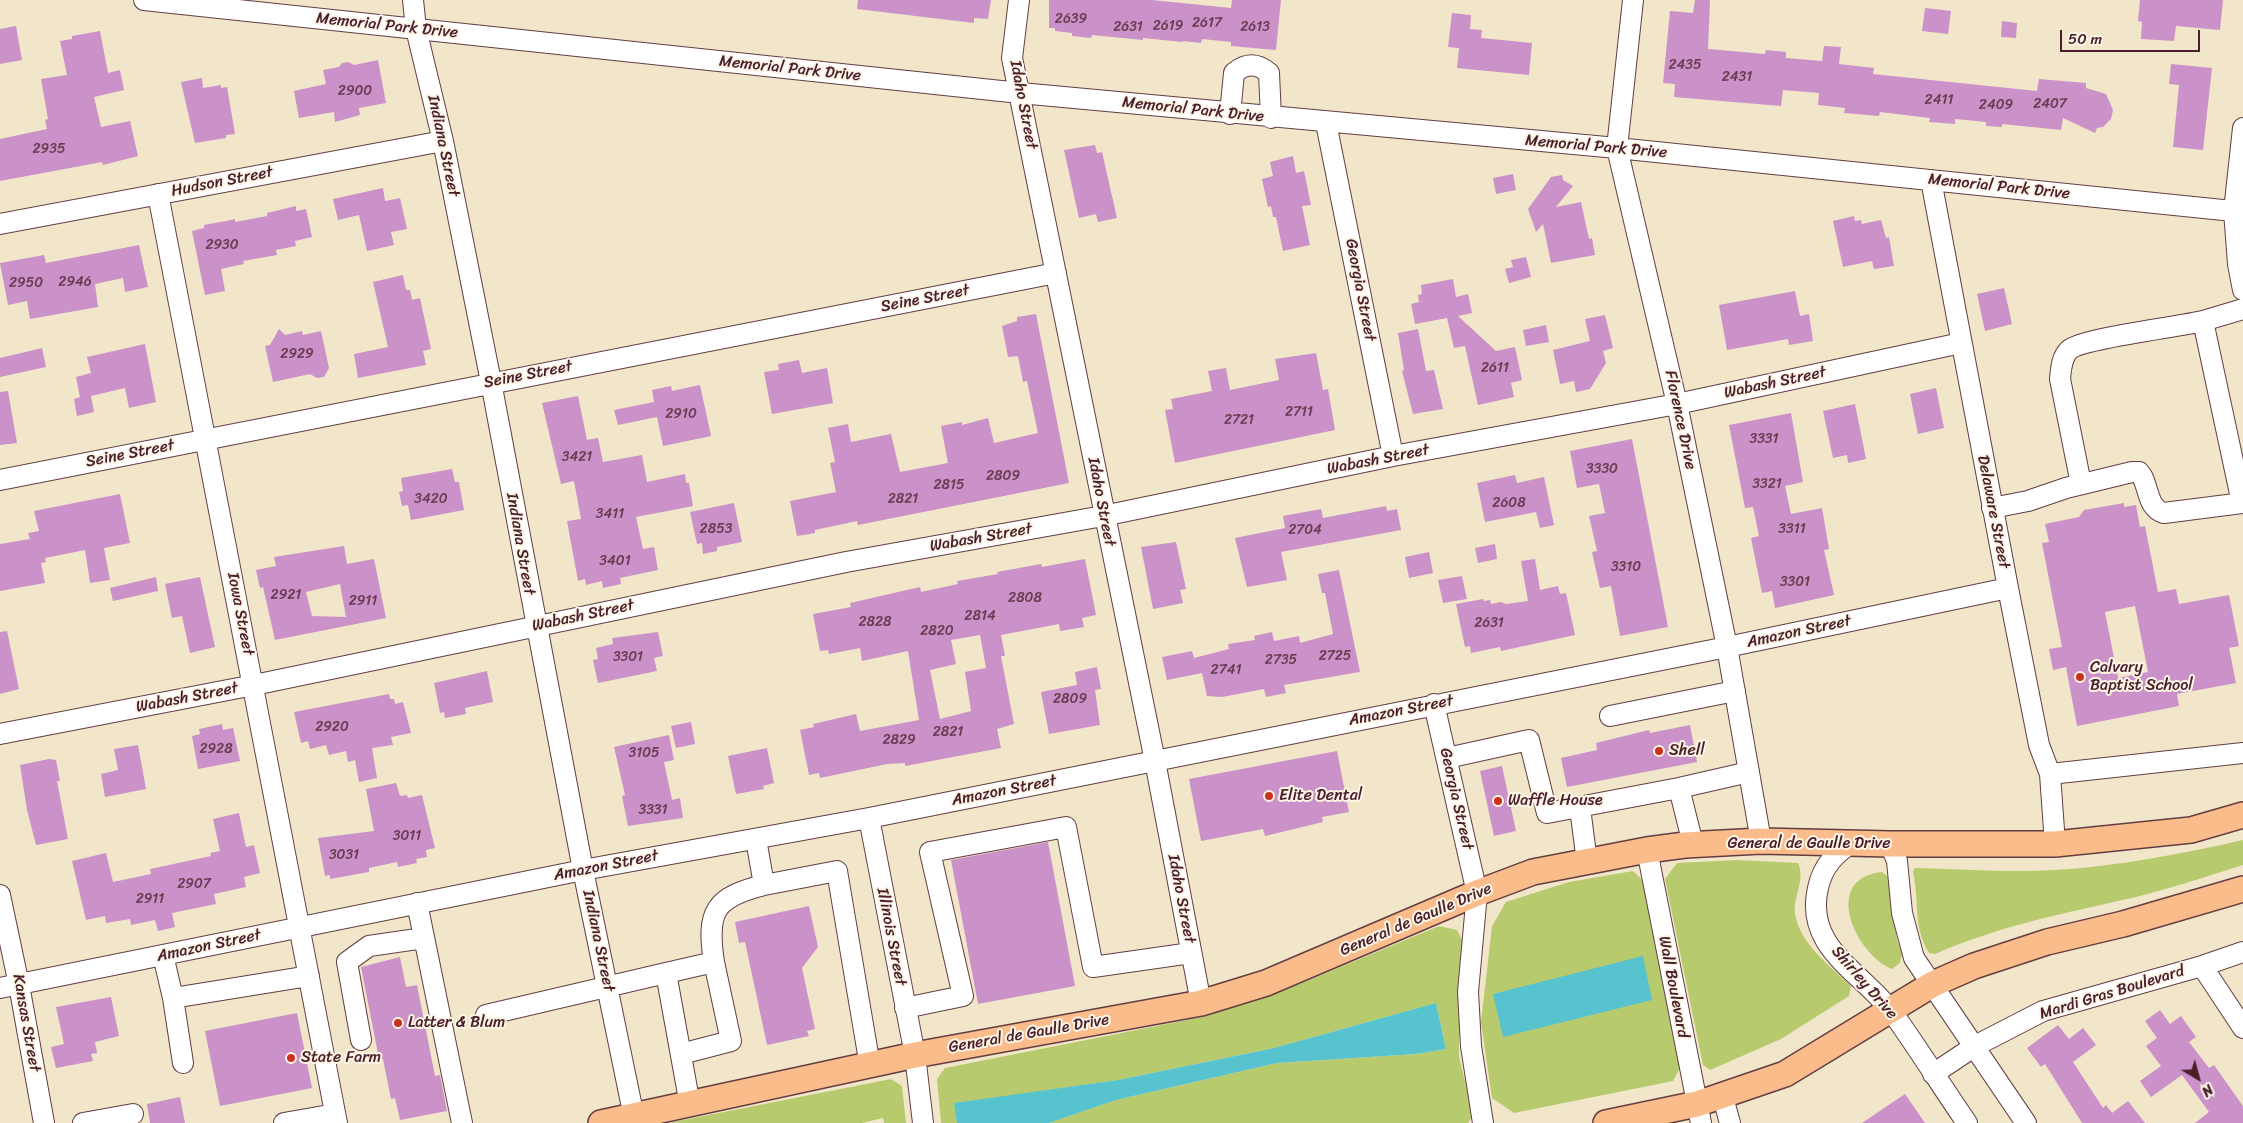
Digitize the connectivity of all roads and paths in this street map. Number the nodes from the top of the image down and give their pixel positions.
1 (144, 0) edge
2 (413, 0) edge
3 (1018, 0) edge
4 (1633, 0) edge
5 (416, 29) junction
6 (1020, 94) junction
7 (1230, 114) junction
8 (1271, 118) junction
9 (1326, 123) junction
10 (2243, 128) edge
11 (443, 141) junction
12 (1617, 148) junction
13 (1931, 180) junction
14 (158, 194) junction
15 (2238, 212) edge
16 (0, 224) edge
17 (1056, 273) junction
18 (2243, 290) edge
19 (2243, 309) edge
20 (2203, 321) junction
21 (1961, 343) junction
22 (491, 382) junction
23 (1677, 404) junction
24 (205, 439) junction
25 (1394, 456) junction
26 (0, 480) edge
27 (2081, 484) junction
28 (2243, 503) edge
29 (1992, 508) junction
30 (1103, 516) junction
31 (2008, 588) junction
32 (535, 626) junction
33 (1728, 647) junction
34 (254, 685) junction
35 (1735, 691) junction
36 (1434, 704) junction
37 (1610, 716) dead end
38 (0, 734) edge
39 (2243, 753) edge
40 (1447, 758) junction
41 (1155, 761) junction
42 (1749, 772) junction
43 (2050, 774) junction
44 (1679, 788) junction
45 (1580, 808) junction
46 (2243, 815) edge
47 (869, 818) junction
48 (756, 839) junction
49 (1761, 841) junction
50 (1854, 842) junction
51 (1694, 844) junction
52 (1890, 844) junction
53 (2055, 844) junction
54 (1647, 850) junction
55 (1587, 862) junction
56 (582, 870) junction
57 (764, 885) junction
58 (2243, 889) edge
59 (1477, 893) junction
60 (0, 895) edge
61 (417, 903) junction
62 (360, 915) junction
63 (300, 927) junction
64 (424, 938) junction
65 (369, 946) junction
66 (2243, 952) edge
67 (1191, 953) junction
68 (163, 955) junction
69 (714, 962) junction
70 (2202, 966) junction
71 (666, 973) junction
72 (309, 976) junction
73 (1933, 984) junction
74 (608, 986) junction
75 (10, 987) edge
76 (173, 998) junction
77 (1201, 1003) junction
78 (905, 1008) junction
79 (1890, 1011) junction
80 (486, 1014) dead end
81 (2243, 1028) edge
82 (361, 1040) dead end
83 (1975, 1046) junction
84 (681, 1054) junction
85 (915, 1055) junction
86 (183, 1063) dead end
87 (870, 1066) junction
88 (1933, 1074) junction
89 (1722, 1094) junction
90 (690, 1104) junction
91 (1699, 1113) edge
92 (133, 1114) dead end
93 (634, 1117) junction
94 (336, 1118) edge
95 (44, 1123) edge
96 (83, 1123) edge
97 (284, 1123) edge
98 (462, 1123) edge
99 (601, 1123) edge
100 (923, 1123) edge
101 (1483, 1123) edge
102 (1606, 1123) edge
103 (1730, 1123) edge
104 (1968, 1123) edge
105 (2026, 1123) edge

1 - 5 street, Memorial Park Drive
2 - 5 street, Indiana Street
3 - 6 street, Idaho Street
4 - 12 street, Florence Drive
5 - 6 street, Memorial Park Drive
5 - 11 street, Indiana Street
6 - 7 street, Memorial Park Drive
6 - 17 street, Idaho Street
7 - 8 street, Memorial Park Drive
7 - 8 street
8 - 9 street, Memorial Park Drive
9 - 12 street, Memorial Park Drive
9 - 25 street, Georgia Street
10 - 15 street
11 - 14 street, Hudson Street
11 - 22 street, Indiana Street
12 - 13 street, Memorial Park Drive
12 - 23 street, Florence Drive
13 - 15 street, Memorial Park Drive
13 - 21 street, Delaware Street
14 - 16 street, Hudson Street
14 - 24 street, Iowa Street
15 - 18 street
17 - 22 street, Seine Street
17 - 30 street, Idaho Street
19 - 20 street
20 - 27 street
20 - 28 street
21 - 23 street, Wabash Street
21 - 29 street, Delaware Street
22 - 24 street, Seine Street
22 - 32 street, Indiana Street
23 - 25 street, Wabash Street
23 - 33 street, Florence Drive
24 - 26 street, Seine Street
24 - 34 street, Iowa Street
25 - 30 street, Wabash Street
27 - 28 street
27 - 29 street
29 - 31 street, Delaware Street
30 - 32 street, Wabash Street
30 - 41 street, Idaho Street
31 - 33 street, Amazon Street
31 - 43 street, Delaware Street
32 - 34 street, Wabash Street
32 - 56 street, Indiana Street
33 - 35 street, Florence Drive
33 - 36 street, Amazon Street
34 - 38 street, Wabash Street
34 - 63 street, Iowa Street
35 - 37 street
35 - 42 street, Florence Drive
36 - 40 street, Georgia Street
36 - 41 street, Amazon Street
39 - 43 street
40 - 45 street
40 - 59 street, Georgia Street
41 - 47 street, Amazon Street
41 - 67 street, Idaho Street
42 - 44 street
42 - 49 street, Florence Drive
43 - 53 street, Delaware Street
44 - 45 street
44 - 51 street
45 - 55 street
46 - 53 main road, General de Gaulle Drive
47 - 48 street, Amazon Street
47 - 78 street, Illinois Street
48 - 56 street, Amazon Street
48 - 57 street
49 - 50 main road, General de Gaulle Drive
49 - 51 main road, General de Gaulle Drive
50 - 52 main road, General de Gaulle Drive
50 - 79 street, Shirley Drive
51 - 54 main road, General de Gaulle Drive
52 - 53 main road, General de Gaulle Drive
52 - 73 street
54 - 55 main road, General de Gaulle Drive
54 - 91 street, Wall Boulevard
55 - 59 main road, General de Gaulle Drive
56 - 61 street, Amazon Street
56 - 74 street, Indiana Street
57 - 69 street
57 - 87 street
58 - 73 main road
59 - 77 main road, General de Gaulle Drive
59 - 101 street
60 - 75 street, Kansas Street
61 - 62 street, Amazon Street
61 - 64 street
62 - 63 street, Amazon Street
62 - 65 street
63 - 68 street, Amazon Street
63 - 72 street, Iowa Street
64 - 65 street
64 - 98 street
65 - 82 street
66 - 70 street, Mardi Gras Boulevard
67 - 77 street, Idaho Street
67 - 78 street
68 - 75 street, Amazon Street
68 - 76 street
69 - 71 street
69 - 84 street
70 - 81 street
70 - 83 street, Mardi Gras Boulevard
71 - 74 street
71 - 84 street
72 - 76 street
72 - 94 street, Iowa Street
73 - 79 main road
73 - 83 street
74 - 80 street
74 - 93 street, Indiana Street
75 - 95 street, Kansas Street
76 - 86 street
77 - 85 main road, General de Gaulle Drive
78 - 85 street, Illinois Street
79 - 88 street, Shirley Drive
79 - 89 main road
83 - 88 street, Mardi Gras Boulevard
83 - 105 street
84 - 90 street
85 - 87 main road, General de Gaulle Drive
85 - 100 street, Illinois Street
87 - 90 main road, General de Gaulle Drive
88 - 104 street, Shirley Drive
89 - 91 main road
89 - 103 street
90 - 93 main road, General de Gaulle Drive
91 - 102 main road
92 - 96 street
93 - 99 main road, General de Gaulle Drive
94 - 97 street

